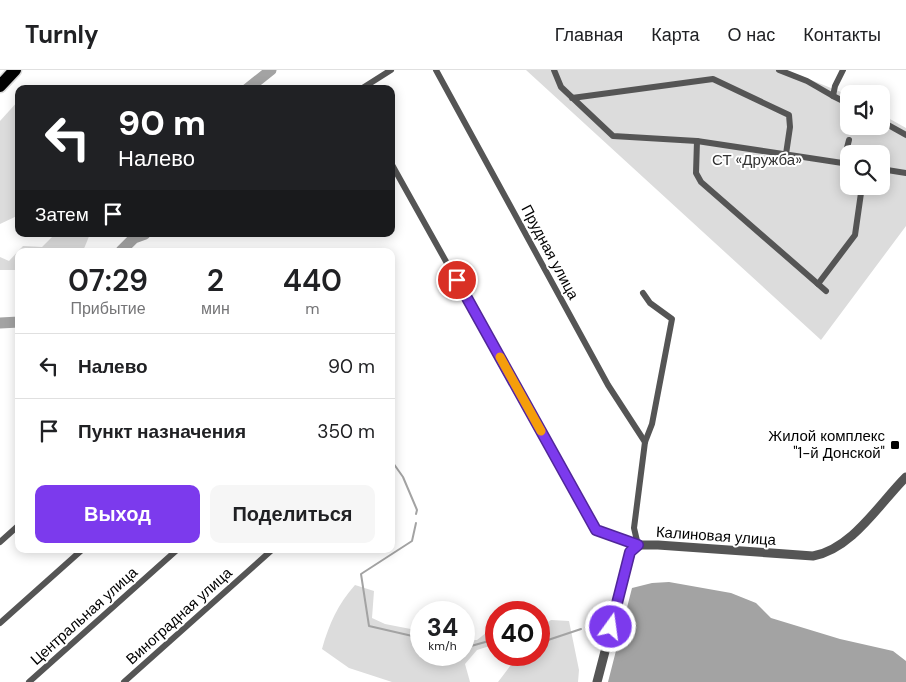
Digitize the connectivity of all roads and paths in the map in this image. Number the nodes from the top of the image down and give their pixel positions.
1 (15, 70) edge
2 (391, 70) edge
3 (436, 70) edge
4 (554, 70) edge
5 (779, 70) edge
6 (843, 70) edge
7 (367, 85) edge
8 (0, 86) edge
9 (833, 96) junction
10 (572, 98) junction
11 (840, 100) edge
12 (890, 126) edge
13 (906, 135) edge
14 (849, 140) dead end
15 (697, 142) junction
16 (848, 145) edge
17 (786, 154) junction
18 (840, 162) edge
19 (395, 170) edge
20 (890, 170) edge
21 (906, 173) edge
22 (861, 195) edge
23 (818, 284) junction
24 (826, 291) dead end
25 (643, 293) dead end
26 (645, 442) junction
27 (906, 477) edge
28 (15, 529) edge
29 (0, 542) edge
30 (638, 545) junction
31 (79, 553) edge
32 (174, 553) edge
33 (269, 553) edge
34 (0, 623) edge
35 (29, 682) edge
36 (124, 682) edge
37 (597, 682) edge

1 - 8 highway
2 - 7 street
3 - 26 street, Прудная улица
4 - 10 street
5 - 9 street
6 - 9 street
9 - 11 street
10 - 15 street
10 - 17 street
12 - 13 street
14 - 16 street
15 - 17 street
15 - 23 street
17 - 18 street
19 - 30 street
20 - 21 street
22 - 23 street
23 - 24 street
25 - 26 street
26 - 30 street
27 - 30 street, Калиновая улица
28 - 29 street
30 - 37 street, Калиновая улица
31 - 34 street
32 - 35 street, Центральная улица
33 - 36 street, Виноградная улица

